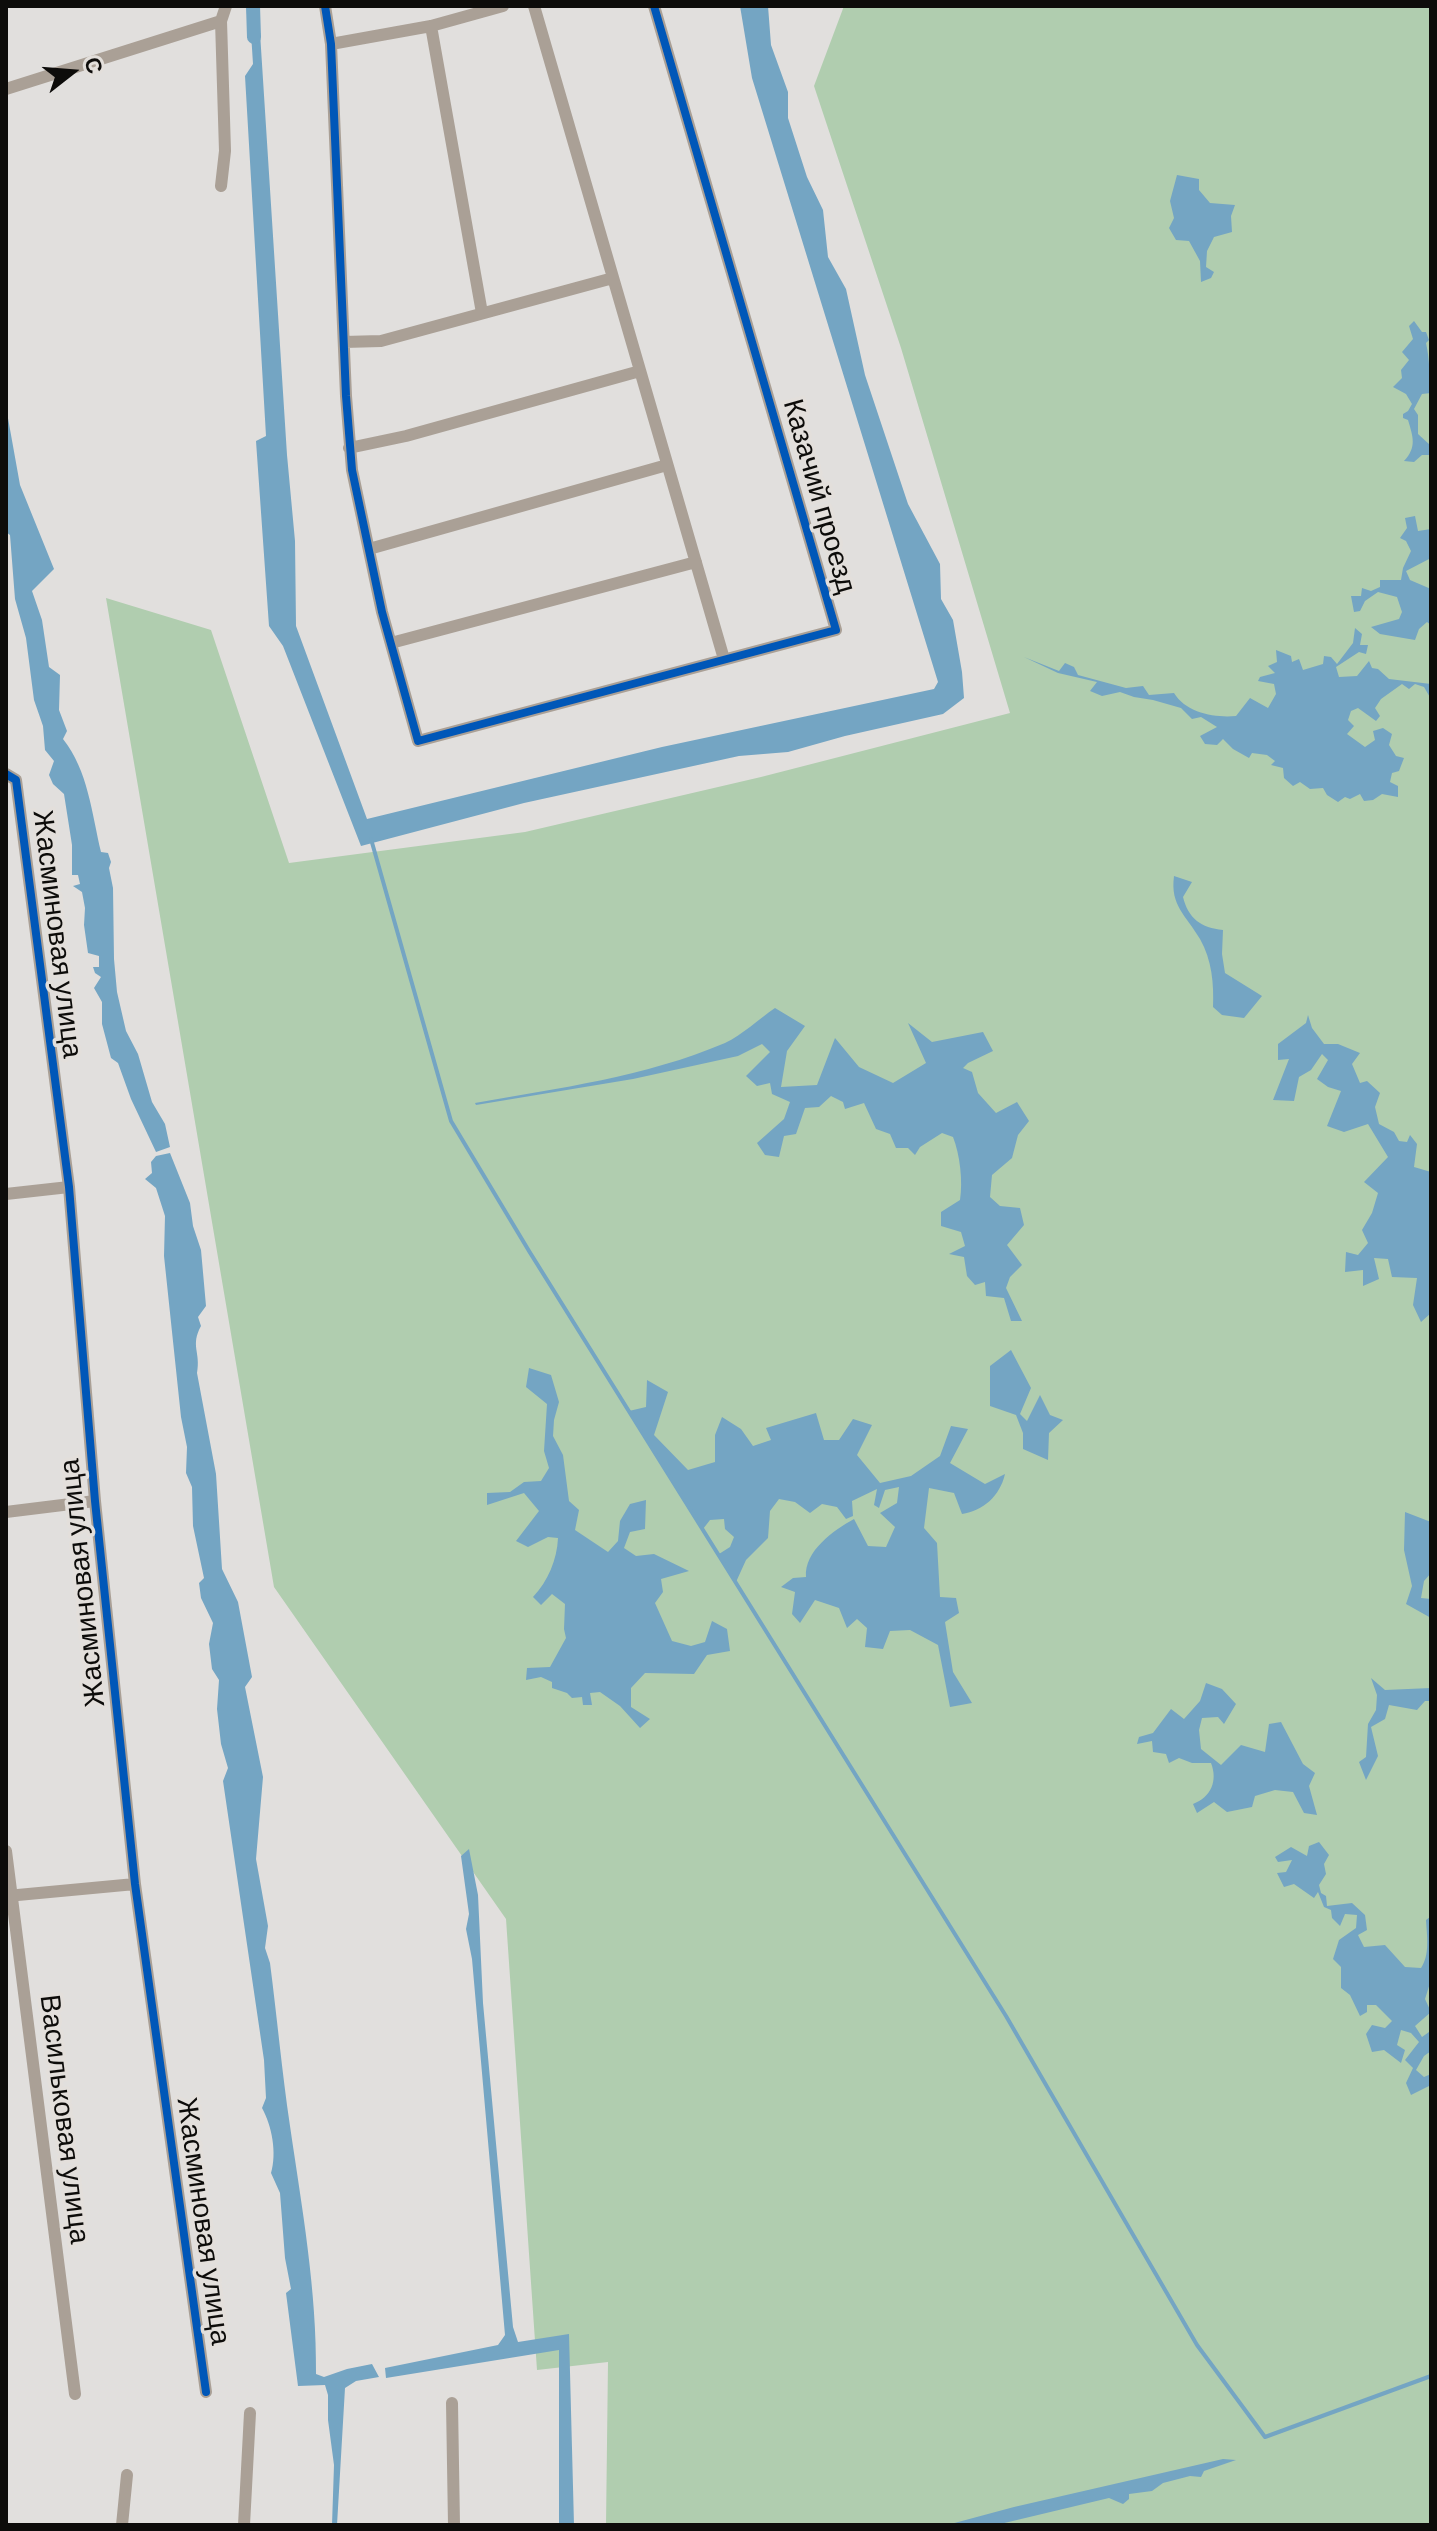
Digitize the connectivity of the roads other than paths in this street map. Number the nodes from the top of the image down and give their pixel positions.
1 (226, 6) edge
2 (325, 6) edge
3 (503, 6) edge
4 (534, 6) edge
5 (654, 6) edge
6 (221, 21) junction
7 (431, 26) junction
8 (331, 44) junction
9 (6, 89) edge
10 (221, 186) dead end
11 (613, 278) junction
12 (482, 313) junction
13 (344, 342) junction
14 (640, 371) junction
15 (349, 448) junction
16 (667, 465) junction
17 (369, 549) junction
18 (696, 562) junction
19 (391, 643) junction
20 (724, 659) junction
21 (6, 774) edge
22 (69, 1187) junction
23 (6, 1194) edge
24 (95, 1501) junction
25 (6, 1512) edge
26 (6, 1851) edge
27 (135, 1884) junction
28 (9, 1895) edge
29 (206, 2392) dead end
30 (75, 2394) dead end
31 (452, 2403) dead end
32 (250, 2413) dead end
33 (127, 2475) dead end
34 (122, 2525) edge
35 (244, 2525) edge
36 (454, 2525) edge

1 - 6 street
2 - 8 street
3 - 7 street
4 - 11 street
5 - 20 street, Казачий проезд
6 - 9 street
6 - 10 street
7 - 8 street
7 - 12 street
8 - 13 street
11 - 12 street
11 - 14 street
12 - 13 street
13 - 15 street
14 - 15 street
14 - 16 street
15 - 17 street
16 - 17 street
16 - 18 street
17 - 19 street
18 - 19 street
18 - 20 street
19 - 20 street, Казачий проезд
21 - 22 street, Жасминовая улица
22 - 23 street
22 - 24 street, Жасминовая улица
24 - 25 street
24 - 27 street, Жасминовая улица
26 - 28 street, Васильковая улица
27 - 28 street
27 - 29 street, Жасминовая улица
28 - 30 street, Васильковая улица
31 - 36 street
32 - 35 street
33 - 34 street

